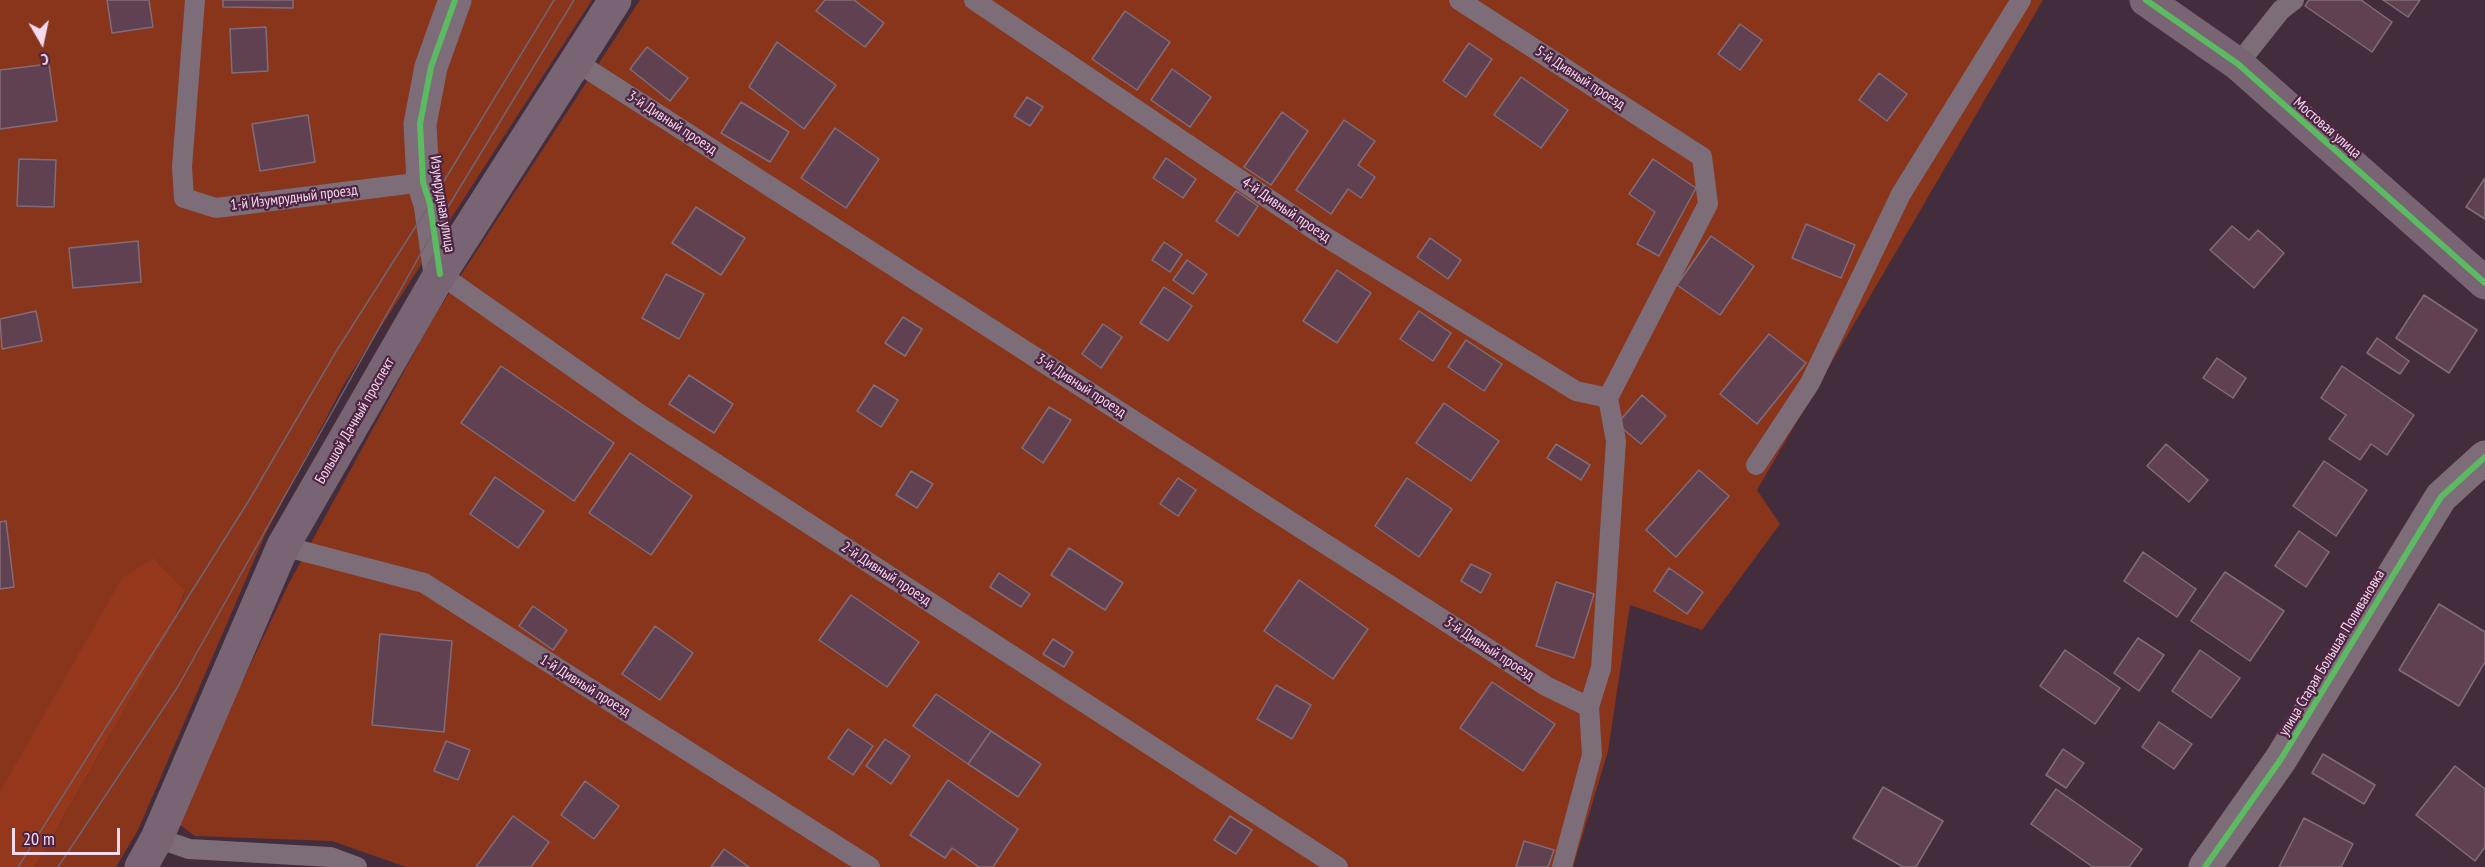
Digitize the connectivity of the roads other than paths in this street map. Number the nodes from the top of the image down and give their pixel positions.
1 (195, 0) edge
2 (455, 0) edge
3 (615, 0) edge
4 (974, 0) edge
5 (1459, 0) edge
6 (2021, 0) edge
7 (2146, 0) edge
8 (2294, 0) edge
9 (575, 61) junction
10 (2238, 64) junction
11 (423, 182) junction
12 (440, 274) junction
13 (2485, 283) edge
14 (1608, 398) junction
15 (2485, 457) edge
16 (1756, 465) dead end
17 (283, 546) junction
18 (1589, 707) junction
19 (157, 838) junction
20 (141, 867) edge
21 (357, 867) edge
22 (870, 867) edge
23 (1338, 867) edge
24 (1562, 867) edge
25 (2205, 867) edge

1 - 11 lane, 1-й Изумрудный проезд
2 - 11 street, Изумрудная улица
3 - 9 main road, Большой Дачный проспект
4 - 14 lane, 4-й Дивный проезд
5 - 14 lane, 5-й Дивный проезд
6 - 16 lane
7 - 10 main road, Мостовая улица
8 - 10 lane
9 - 12 main road, Большой Дачный проспект
9 - 18 lane, 3-й Дивный проезд
10 - 13 main road, Мостовая улица
11 - 12 street, Изумрудная улица
12 - 17 main road, Большой Дачный проспект
12 - 23 lane, 2-й Дивный проезд
14 - 18 lane
15 - 25 street, улица Старая Большая Поливановка
17 - 19 main road, Большой Дачный проспект
17 - 22 lane, 1-й Дивный проезд
18 - 24 lane
19 - 20 main road, Большой Дачный проспект
19 - 21 lane

